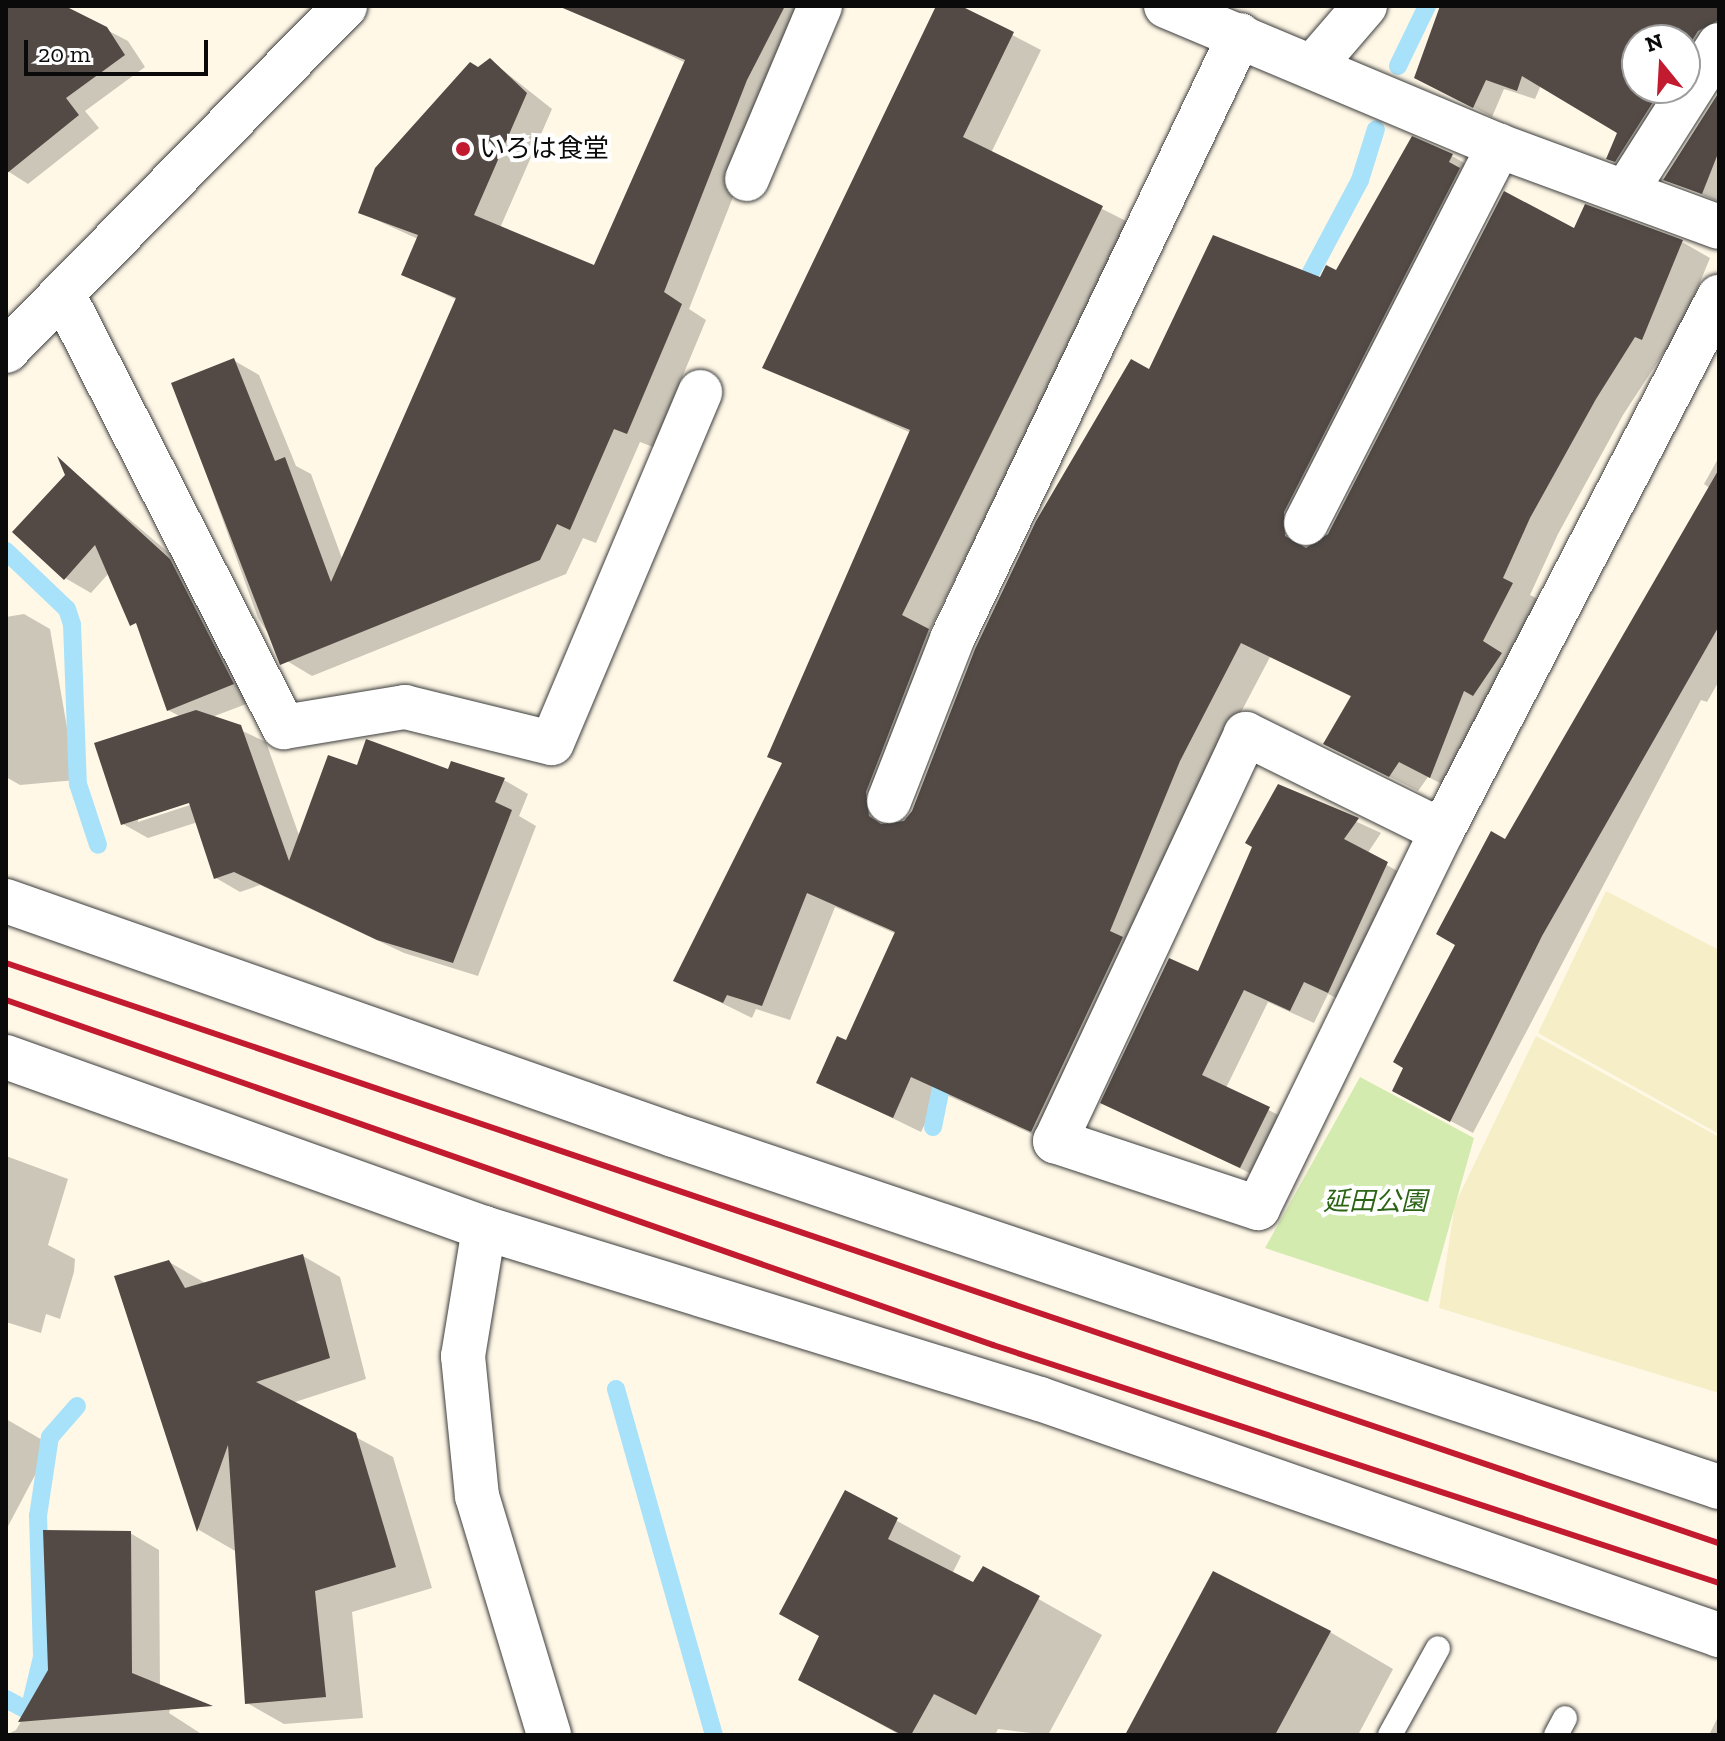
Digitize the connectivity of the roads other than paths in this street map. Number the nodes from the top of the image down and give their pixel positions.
1 (345, 6) edge
2 (820, 6) edge
3 (1166, 6) edge
4 (1365, 6) edge
5 (1240, 35) junction
6 (1719, 45) edge
7 (1314, 65) junction
8 (1499, 146) junction
9 (747, 179) dead end
10 (1626, 191) junction
11 (1719, 227) edge
12 (64, 296) junction
13 (1719, 297) edge
14 (12, 332) edge
15 (700, 392) dead end
16 (1306, 523) dead end
17 (889, 801) dead end
18 (1442, 831) junction
19 (6, 901) edge
20 (6, 1057) edge
21 (484, 1228) junction
22 (1719, 1487) edge
23 (1719, 1635) edge
24 (1438, 1648) dead end
25 (549, 1735) edge
26 (1390, 1735) edge

1 - 12 street
2 - 9 street
3 - 5 street
4 - 7 street
5 - 7 street
5 - 17 street
6 - 10 street
7 - 8 street
8 - 10 street
8 - 16 street
10 - 11 street
12 - 14 street
12 - 15 street
13 - 18 street
18 - 18 street
19 - 22 street
20 - 21 street
21 - 23 street
21 - 25 street
24 - 26 lane

